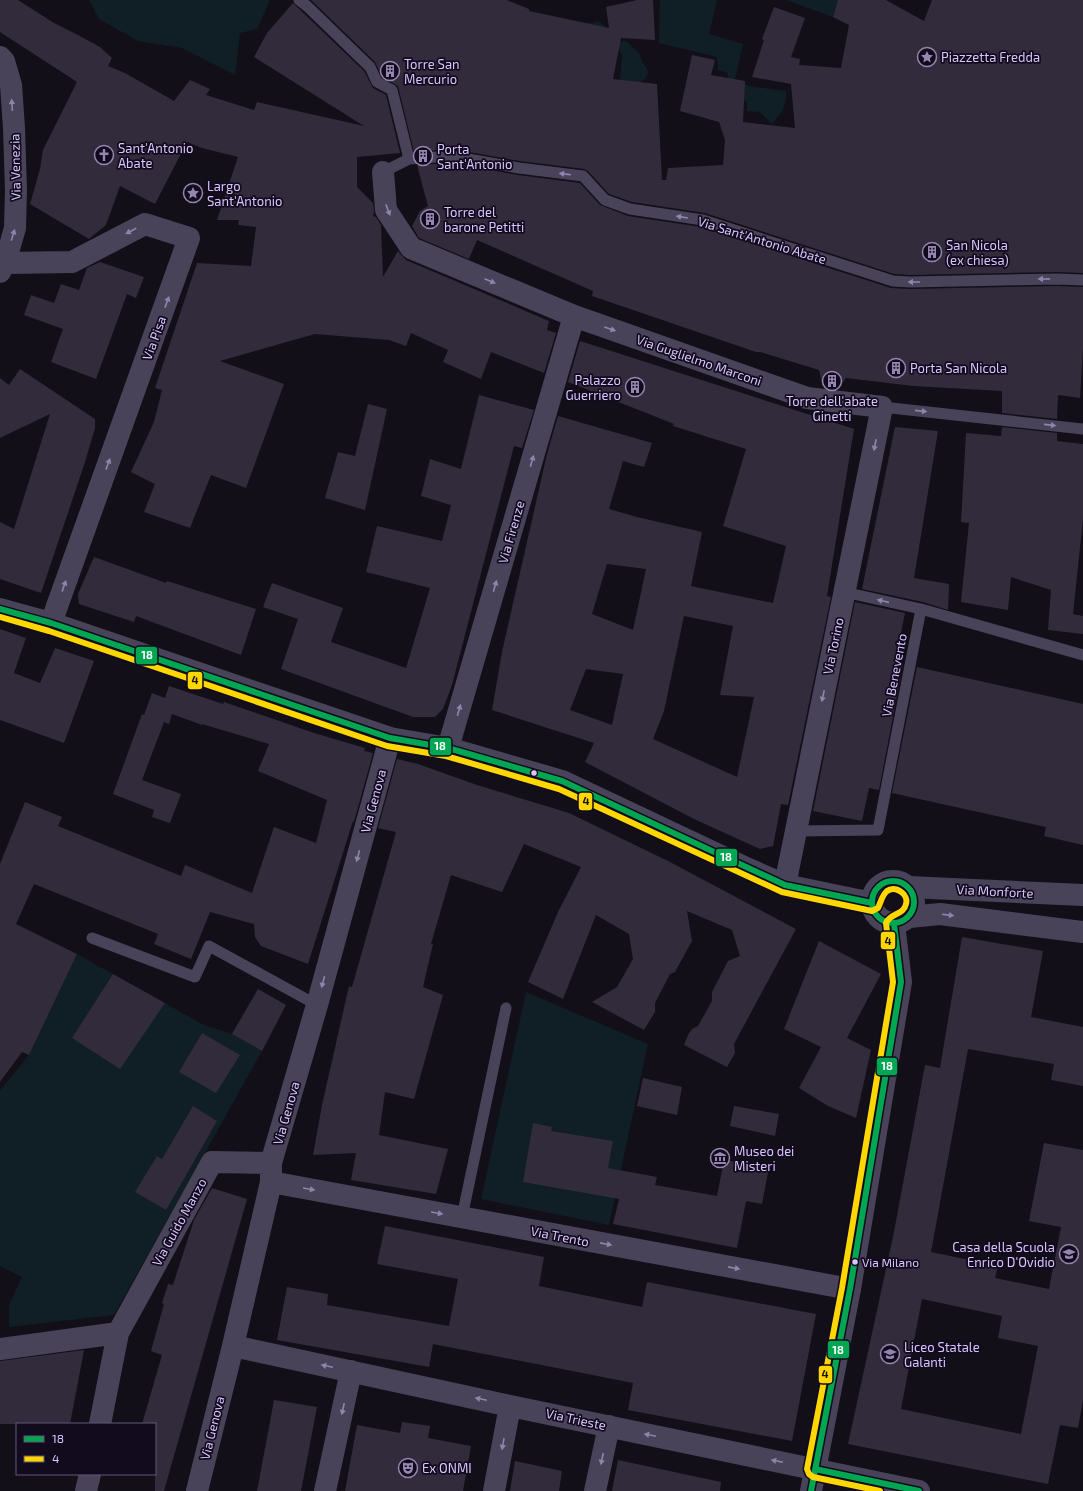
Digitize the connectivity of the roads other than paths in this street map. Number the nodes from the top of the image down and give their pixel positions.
1 (299, 0) edge
2 (2, 59) edge
3 (409, 159) junction
4 (383, 172) joint
5 (2, 267) edge
6 (1083, 280) edge
7 (574, 316) junction
8 (882, 407) junction
9 (1083, 429) edge
10 (844, 592) junction
11 (0, 609) edge
12 (921, 609) junction
13 (51, 623) junction
14 (1083, 655) edge
15 (390, 738) junction
16 (448, 748) junction
17 (795, 831) junction
18 (785, 885) junction
19 (908, 887) junction
20 (1083, 895) edge
21 (872, 903) junction
22 (902, 920) junction
23 (1083, 932) edge
24 (92, 938) dead end
25 (317, 1005) junction
26 (506, 1008) dead end
27 (271, 1172) junction
28 (462, 1217) junction
29 (850, 1289) junction
30 (118, 1333) junction
31 (233, 1346) junction
32 (0, 1349) edge
33 (351, 1371) junction
34 (510, 1406) junction
35 (100, 1423) edge
36 (609, 1426) junction
37 (815, 1469) junction
38 (90, 1475) edge
39 (86, 1491) edge
40 (197, 1491) edge
41 (325, 1491) edge
42 (494, 1491) edge
43 (595, 1491) edge
44 (811, 1491) edge
45 (919, 1491) edge

1 - 3 lane
5 -> 2 street, Via Venezia
3 - 4 lane, Via Sant'Antonio Abate
6 -> 3 lane, Via Sant'Antonio Abate
4 -> 7 street, Via Guglielmo Marconi
13 -> 5 street, Via Pisa
7 -> 8 street, Via Guglielmo Marconi
16 -> 7 street, Via Firenze
8 -> 9 lane, Via Guglielmo Marconi
8 -> 10 street, Via Torino
12 -> 10 lane
10 -> 17 street, Via Torino
11 - 13 street
12 - 14 lane
12 - 17 lane, Via Benevento
13 - 15 street
15 - 16 street
15 -> 25 street, Via Genova
16 - 18 street
17 - 18 street, Via Torino
18 - 21 street
19 - 20 street, Via Monforte
19 - 21 street
19 - 22 street
21 - 22 street
22 -> 23 street, Via Monforte
22 - 29 street
24 - 25 lane
25 - 27 street, Via Genova
26 - 28 lane
27 -> 28 street, Via Trento
27 - 30 street, Via Guido Manzo
27 - 31 street, Via Genova
28 -> 29 street, Via Trento
29 - 37 street
30 - 32 street
30 - 35 street, Via Guido Manzo
33 -> 31 street, Via Trieste
31 - 40 street, Via Genova
34 -> 33 street, Via Trieste
33 -> 41 street
34 - 36 street, Via Trieste
34 -> 42 street
37 -> 36 street, Via Trieste
36 -> 43 street
37 - 44 street
37 - 45 street, Via Trieste
38 - 39 street

